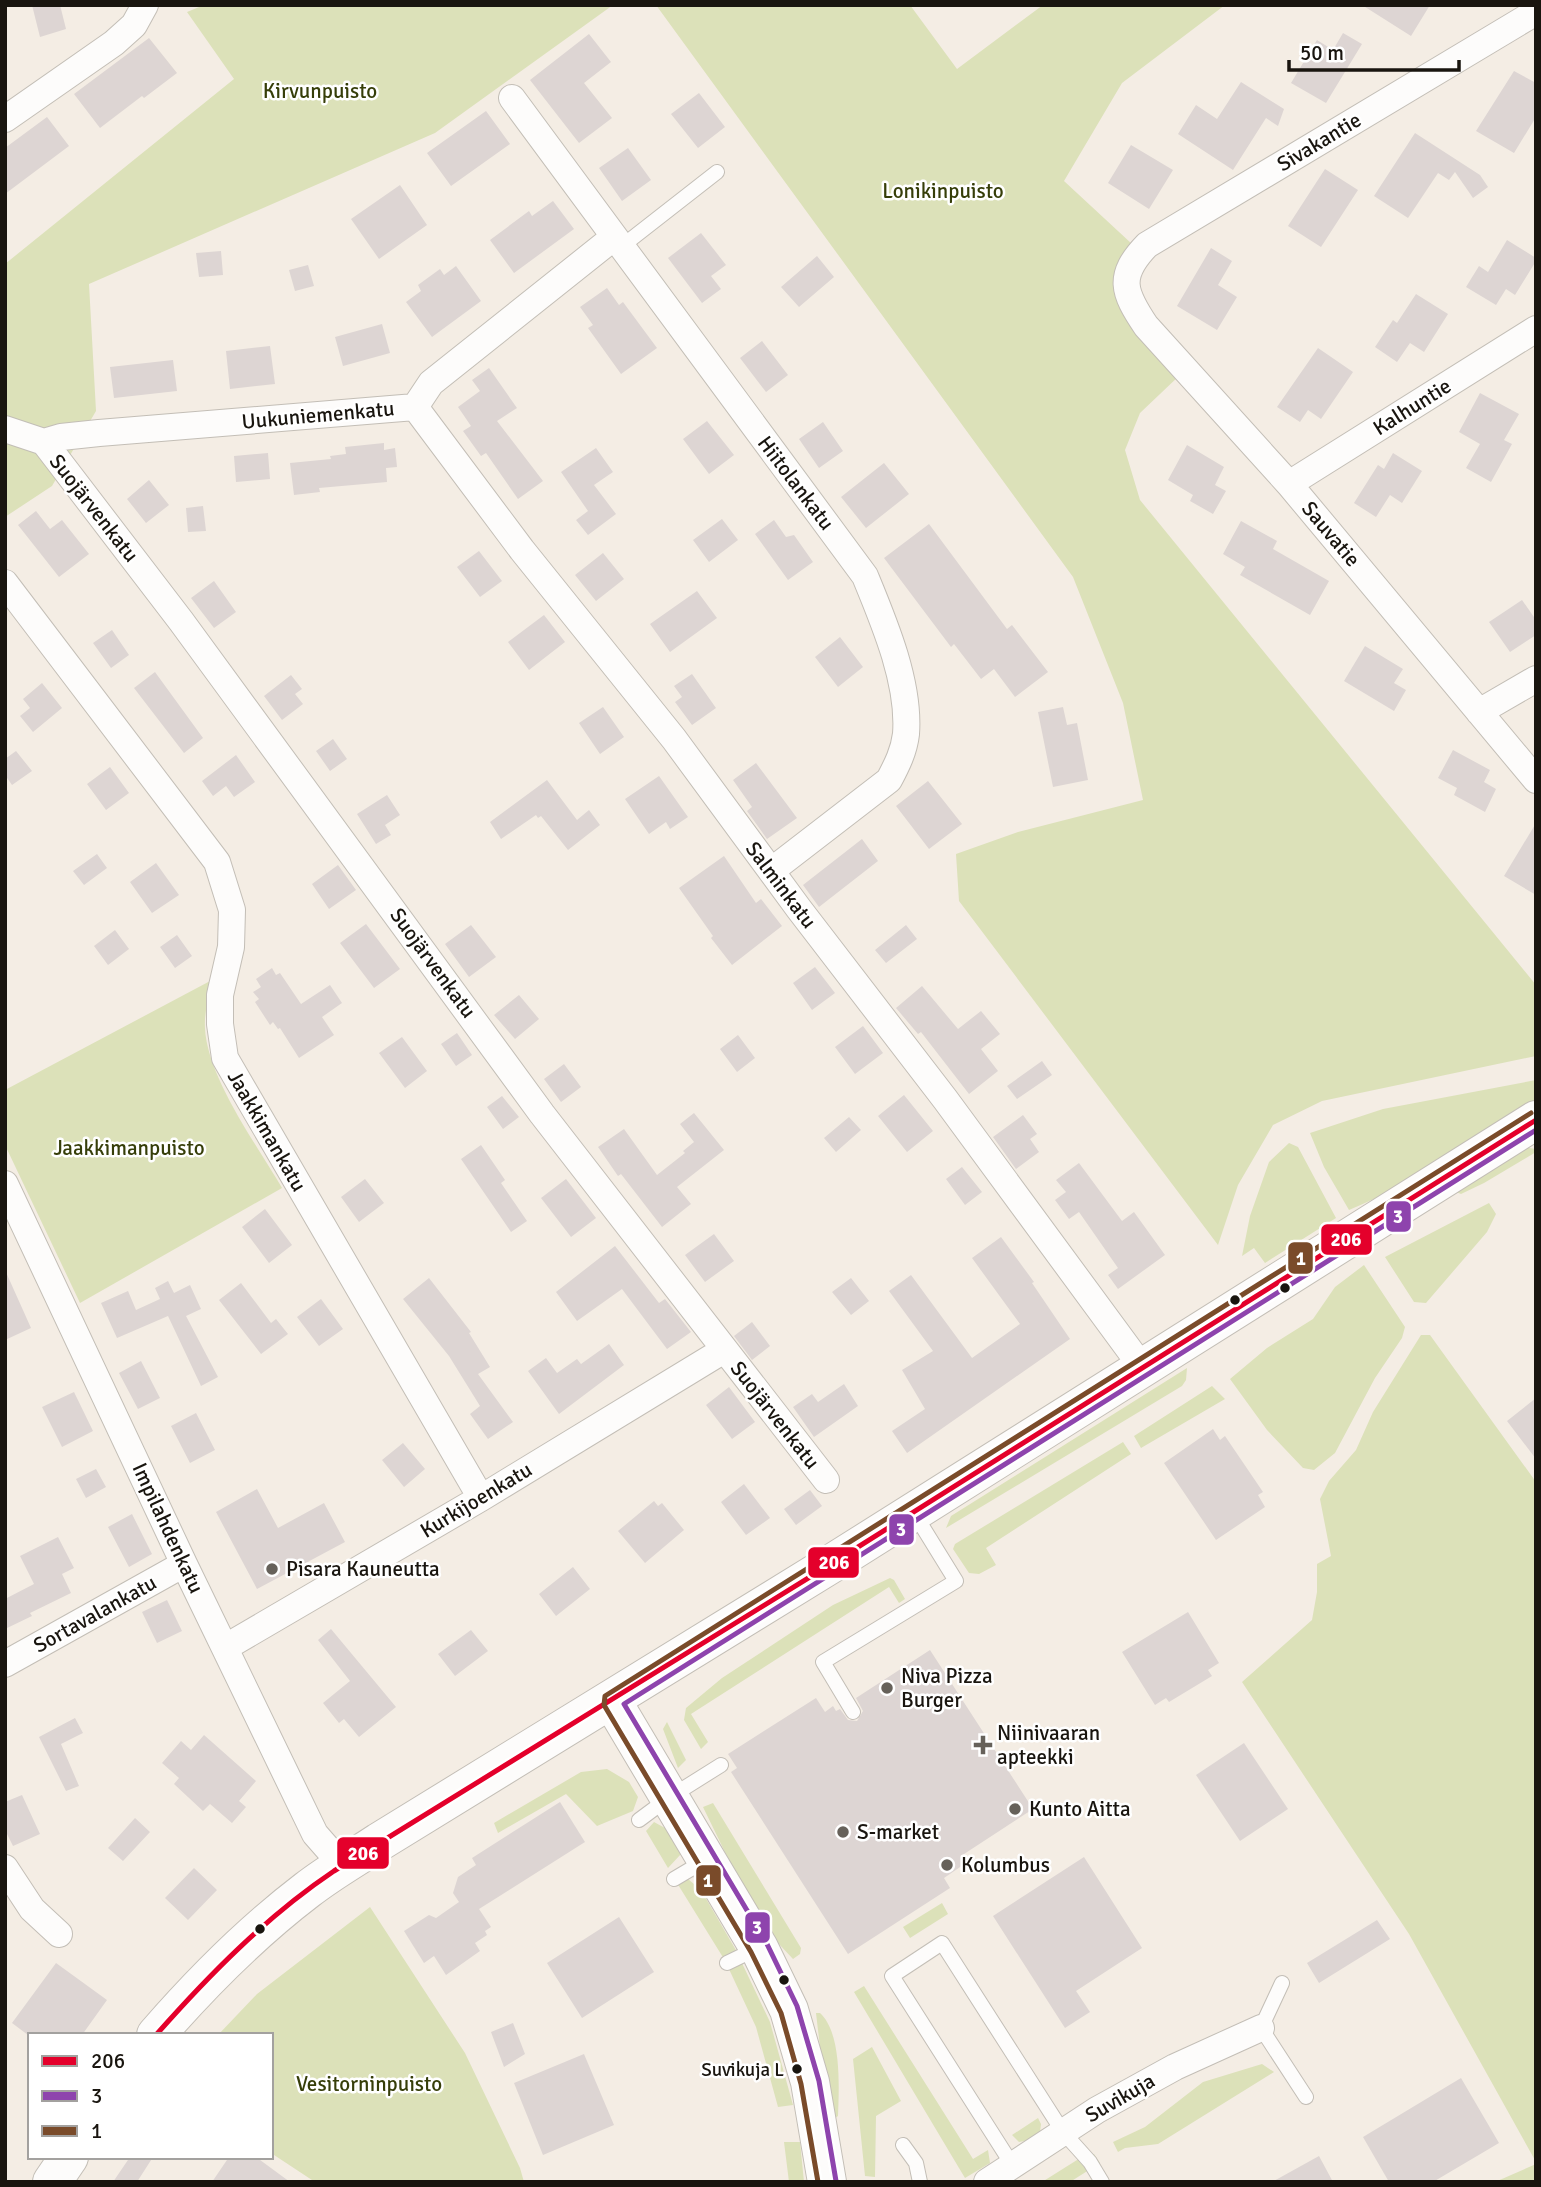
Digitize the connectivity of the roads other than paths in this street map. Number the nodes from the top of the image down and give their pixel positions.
1 (145, 5) edge
2 (1536, 12) edge
3 (512, 98) dead end
4 (5, 120) edge
5 (717, 172) dead end
6 (617, 243) junction
7 (1126, 289) joint
8 (1536, 330) edge
9 (415, 407) junction
10 (5, 429) edge
11 (44, 442) junction
12 (1289, 484) junction
13 (5, 583) edge
14 (1536, 679) edge
15 (1479, 712) junction
16 (1536, 780) edge
17 (771, 871) junction
18 (1536, 1120) edge
19 (5, 1184) edge
20 (724, 1350) junction
21 (1142, 1367) junction
22 (826, 1480) dead end
23 (481, 1498) junction
24 (913, 1511) junction
25 (184, 1564) junction
26 (226, 1647) junction
27 (5, 1664) edge
28 (612, 1701) junction
29 (853, 1712) dead end
30 (721, 1765) dead end
31 (670, 1797) junction
32 (639, 1820) dead end
33 (707, 1859) junction
34 (343, 1866) junction
35 (5, 1868) edge
36 (674, 1879) dead end
37 (59, 1934) dead end
38 (1282, 1983) dead end
39 (1261, 2028) junction
40 (158, 2033) edge
41 (1306, 2097) dead end
42 (1063, 2132) junction
43 (903, 2146) dead end
44 (68, 2159) edge
45 (1013, 2166) junction
46 (52, 2182) edge
47 (827, 2182) edge
48 (920, 2182) edge
49 (987, 2182) edge
50 (1102, 2182) edge

1 - 4 street
2 - 7 street, Sivakantie
3 - 6 street, Hiitolankatu
5 - 6 lane
6 - 9 street, Uukuniemenkatu
6 - 17 street, Hiitolankatu
7 - 12 street, Sauvatie
8 - 12 street, Kalhuntie
9 - 11 street, Uukuniemenkatu
9 - 17 street, Salminkatu
10 - 11 street, Uukuniemenkatu
11 - 20 street, Suojärvenkatu
12 - 15 street, Sauvatie
13 - 23 street, Jaakkimankatu
14 - 15 street
15 - 16 street, Sauvatie
17 - 21 street, Salminkatu
18 - 21 main road
19 - 25 street, Impilahdenkatu
20 - 22 street, Suojärvenkatu
20 - 23 street, Kurkijoenkatu
21 - 24 main road
23 - 26 street, Kurkijoenkatu
24 - 28 main road
24 - 29 lane
25 - 26 street, Impilahdenkatu
25 - 27 street, Sortavalankatu
26 - 34 street, Impilahdenkatu
28 - 31 main road
28 - 34 main road
30 - 31 lane
31 - 32 lane
31 - 33 main road
33 - 36 lane
33 - 47 main road
34 - 40 main road
35 - 37 street
38 - 39 lane
39 - 41 lane
39 - 42 street, Suvikuja
42 - 45 street, Suvikuja
42 - 45 lane
42 - 50 lane
43 - 48 lane
44 - 46 main road
45 - 49 street, Suvikuja

